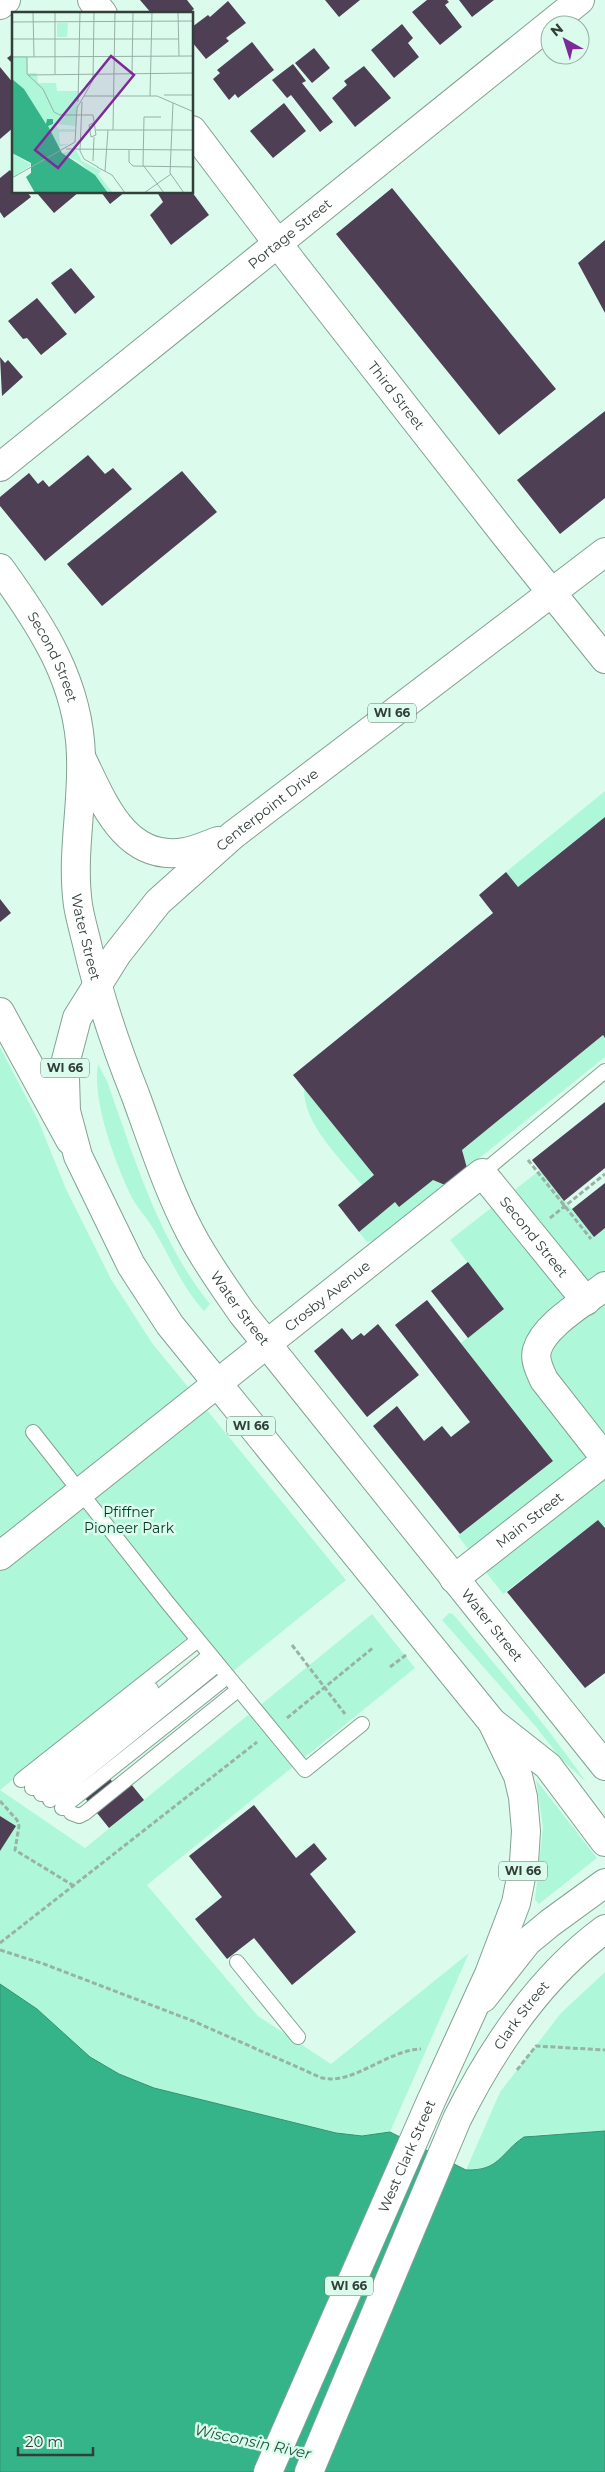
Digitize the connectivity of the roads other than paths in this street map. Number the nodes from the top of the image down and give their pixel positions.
1 (6, 0) edge
2 (92, 0) edge
3 (572, 2) edge
4 (0, 5) edge
5 (101, 12) edge
6 (194, 133) edge
7 (279, 244) junction
8 (0, 467) edge
9 (605, 552) edge
10 (0, 568) edge
11 (552, 593) junction
12 (602, 650) edge
13 (81, 756) junction
14 (233, 835) junction
15 (96, 984) junction
16 (0, 1012) edge
17 (605, 1072) edge
18 (78, 1156) junction
19 (482, 1173) junction
20 (596, 1294) edge
21 (266, 1344) junction
22 (217, 1383) junction
23 (33, 1432) dead end
24 (605, 1460) edge
25 (80, 1493) junction
26 (0, 1556) edge
27 (454, 1579) junction
28 (207, 1651) junction
29 (233, 1683) junction
30 (492, 1722) junction
31 (362, 1724) dead end
32 (602, 1755) edge
33 (66, 1810) dead end
34 (605, 1842) edge
35 (605, 1883) edge
36 (605, 1929) edge
37 (237, 1962) dead end
38 (469, 2016) junction
39 (298, 2037) dead end
40 (268, 2472) edge
41 (309, 2472) edge

1 - 4 street
2 - 5 street
3 - 7 street, Portage Street
6 - 7 street, Third Street
7 - 8 street, Portage Street
7 - 11 street, Third Street
9 - 11 street, Centerpoint Drive / WI 66
10 - 13 street, Second Street
11 - 12 street, Third Street
11 - 14 street, Centerpoint Drive / WI 66
13 - 14 street
13 - 15 street, Water Street
14 - 15 street, Centerpoint Drive / WI 66
15 - 18 street, Centerpoint Drive / WI 66
15 - 21 street, Water Street
16 - 18 street
17 - 19 lane, Crosby Avenue
18 - 22 street, WI 66
19 - 20 street, Second Street
19 - 21 street, Crosby Avenue
20 - 24 street, Second Street
21 - 22 street, Crosby Avenue
21 - 27 street, Water Street
22 - 25 street, Crosby Avenue
22 - 30 street, WI 66
23 - 25 lane
24 - 27 street, Main Street
25 - 26 street, Crosby Avenue
25 - 28 lane
27 - 32 street, Water Street
28 - 28 lane
28 - 29 lane
29 - 31 lane
29 - 33 lane
30 - 34 street
30 - 38 street, WI 66
35 - 38 street, West Clark Street
36 - 41 street, Clark Street / WI 66
37 - 39 lane
38 - 40 street, West Clark Street / WI 66

